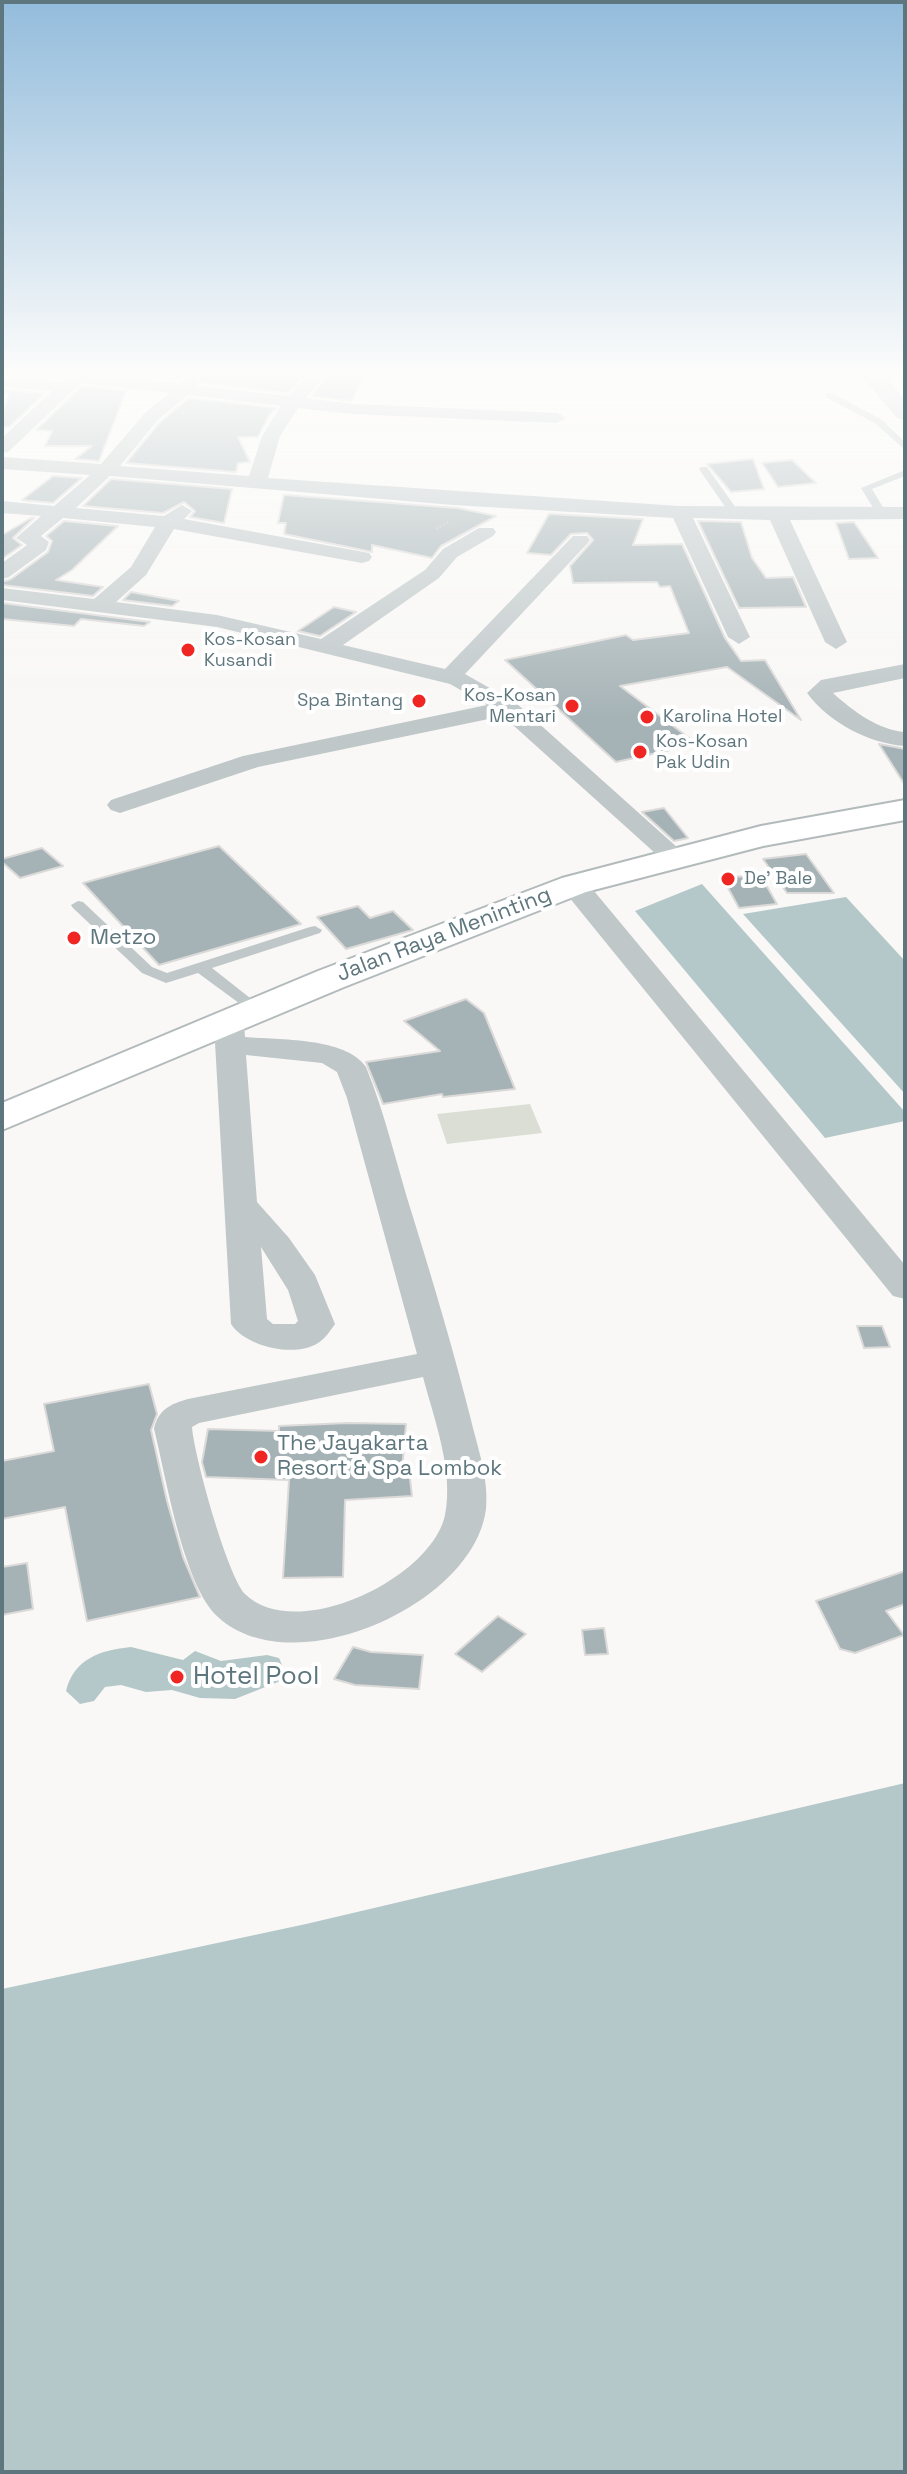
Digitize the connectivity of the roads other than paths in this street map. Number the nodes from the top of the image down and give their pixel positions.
1 (87, 486) edge
2 (210, 486) edge
3 (308, 486) edge
4 (716, 486) edge
5 (870, 486) edge
6 (2, 507) edge
7 (680, 512) junction
8 (57, 513) junction
9 (905, 513) edge
10 (882, 514) junction
11 (736, 515) junction
12 (778, 516) junction
13 (168, 522) junction
14 (486, 532) dead end
15 (580, 540) dead end
16 (362, 557) dead end
17 (2, 573) edge
18 (2, 594) edge
19 (96, 608) junction
20 (739, 637) dead end
21 (836, 642) dead end
22 (326, 646) junction
23 (905, 671) edge
24 (450, 677) junction
25 (508, 708) junction
26 (905, 739) edge
27 (120, 805) dead end
28 (905, 810) edge
29 (675, 857) junction
30 (574, 885) junction
31 (78, 905) dead end
32 (315, 930) dead end
33 (202, 968) junction
34 (240, 1027) junction
35 (2, 1118) edge
36 (242, 1205) dead end
37 (905, 1288) edge
38 (439, 1362) junction

1 - 8 street
2 - 13 street
3 - 7 street
4 - 11 lane
5 - 10 lane
6 - 8 street
7 - 11 street
7 - 20 street
8 - 13 street
8 - 17 street
9 - 10 street
10 - 12 street
11 - 12 street
12 - 21 street
13 - 16 street
13 - 19 street
14 - 22 street
15 - 24 street
18 - 19 street
19 - 22 street
22 - 24 street
23 - 26 street
24 - 25 street
25 - 27 street
25 - 29 street
28 - 29 highway, Jalan Raya Meninting
29 - 30 highway, Jalan Raya Meninting
30 - 34 highway, Jalan Raya Meninting
30 - 37 street
31 - 33 lane
32 - 33 lane
33 - 34 lane
34 - 35 highway, Jalan Raya Meninting
34 - 36 street
34 - 38 street
38 - 38 street

